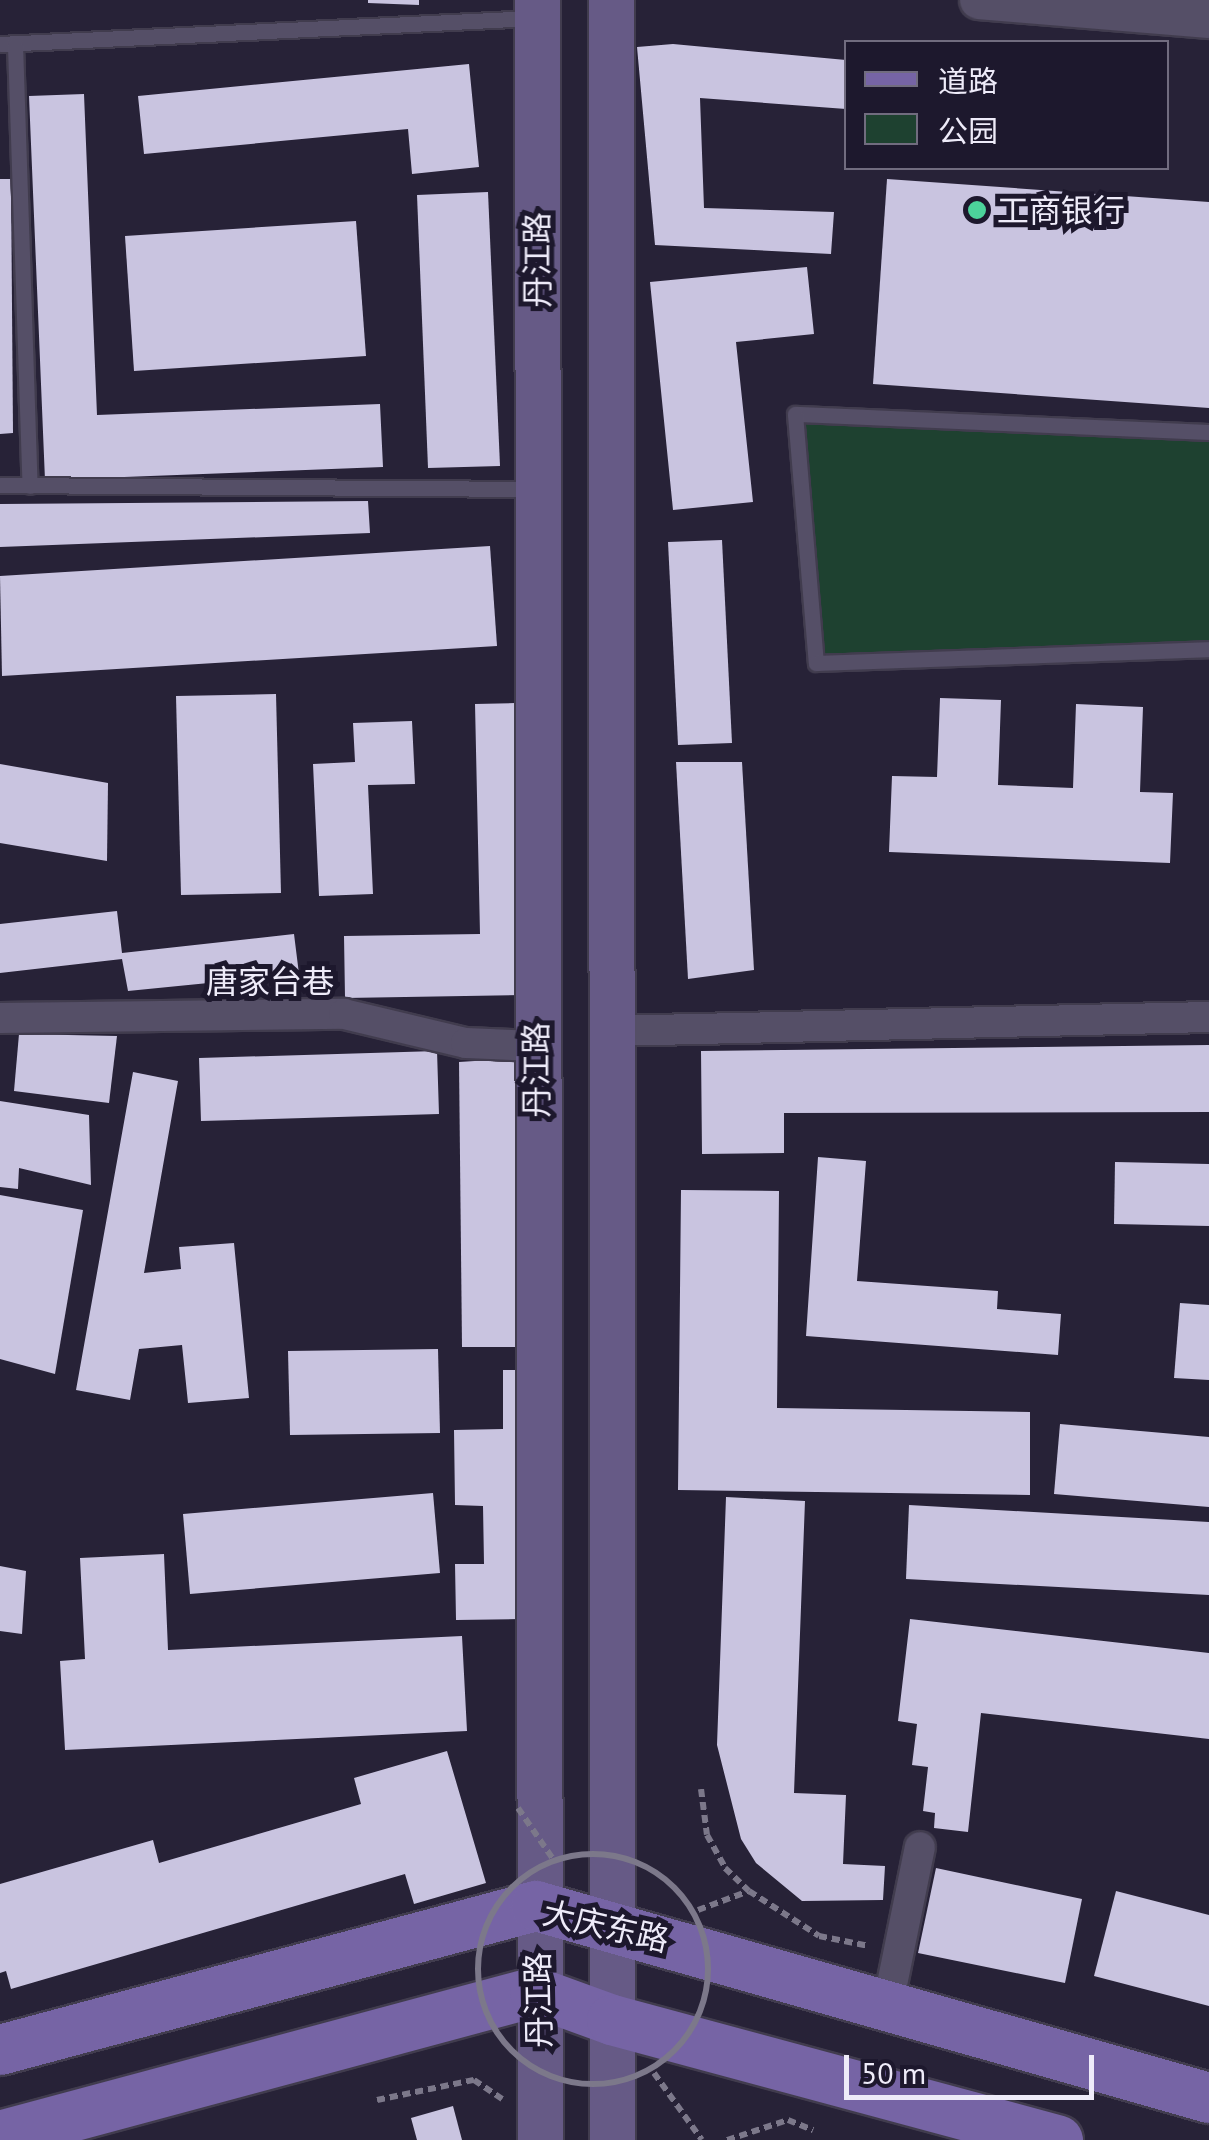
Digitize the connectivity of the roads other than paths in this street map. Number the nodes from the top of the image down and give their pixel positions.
1 (611, 0) edge
2 (979, 0) edge
3 (537, 9) edge
4 (1209, 19) edge
5 (8, 45) edge
6 (1209, 432) edge
7 (0, 485) edge
8 (30, 486) junction
9 (536, 489) junction
10 (1209, 649) edge
11 (1209, 1016) edge
12 (0, 1018) edge
13 (610, 1031) junction
14 (536, 1046) junction
15 (920, 1847) dead end
16 (536, 1906) junction
17 (610, 1922) junction
18 (538, 1993) junction
19 (888, 2004) junction
20 (612, 2020) junction
21 (0, 2050) edge
22 (1209, 2098) edge
23 (0, 2136) edge
24 (540, 2140) edge
25 (612, 2140) edge
26 (1058, 2140) edge

1 - 13 main road
2 - 4 street
3 - 5 lane
3 - 9 main road, 丹江路
5 - 8 lane
6 - 10 lane
7 - 8 lane
8 - 9 lane
9 - 14 main road, 丹江路
11 - 13 street
12 - 14 street, 唐家台巷
13 - 17 main road
14 - 16 main road, 丹江路
15 - 19 street
16 - 17 main road, 大庆东路
16 - 18 main road, 丹江路
16 - 21 main road, 大庆东路
17 - 19 main road, 大庆东路
17 - 20 main road
18 - 20 main road
18 - 23 main road
18 - 24 main road, 丹江路
19 - 22 main road, 大庆东路
20 - 25 main road
20 - 26 main road

